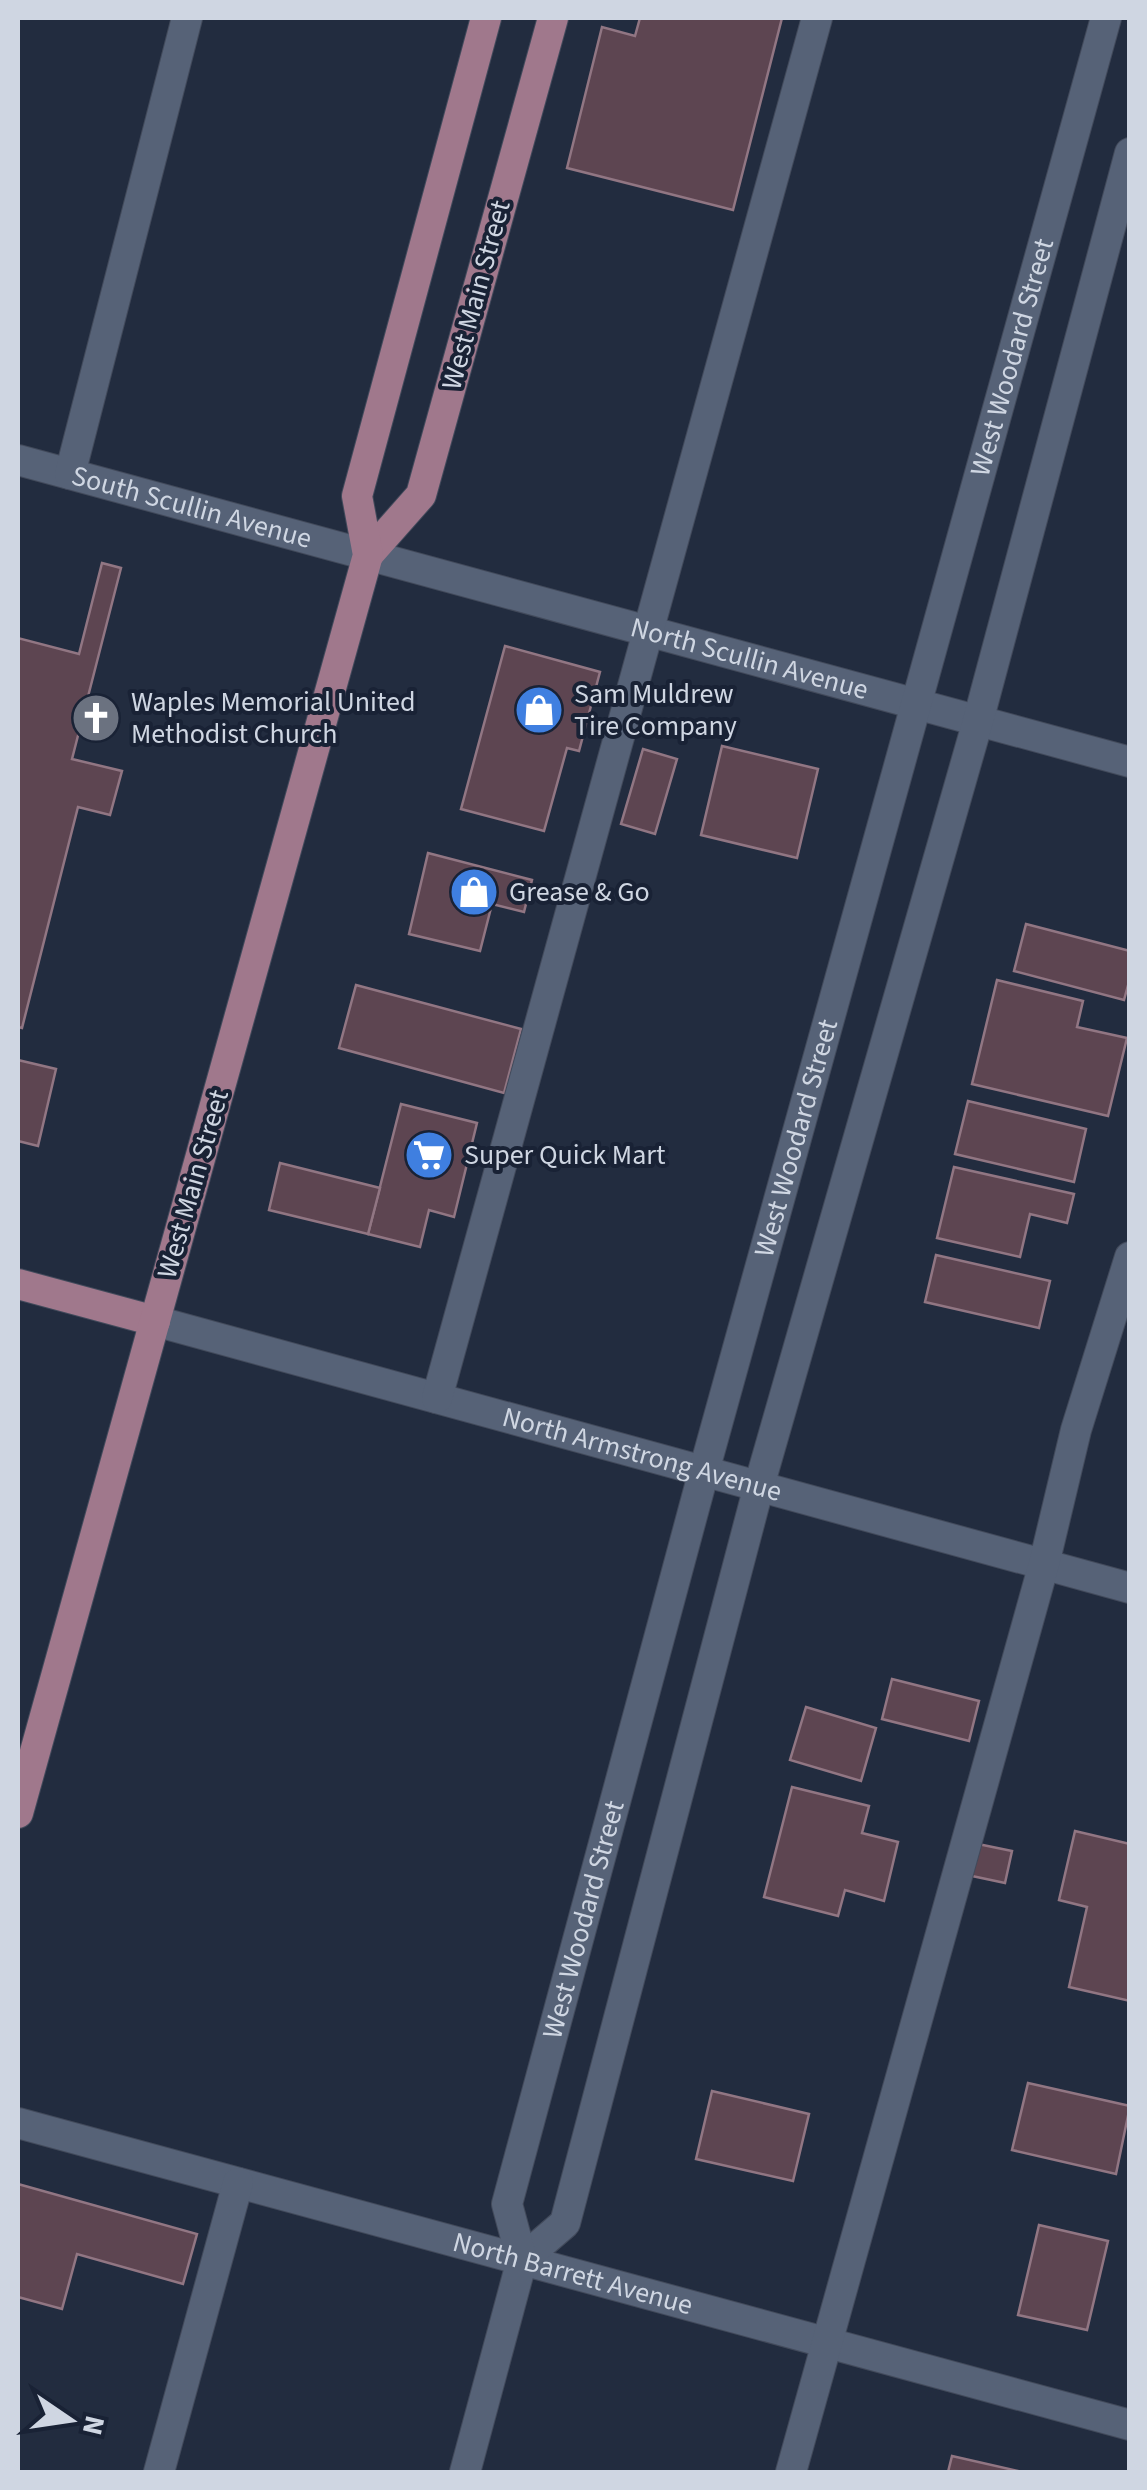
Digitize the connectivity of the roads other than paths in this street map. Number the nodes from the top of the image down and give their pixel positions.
1 (187, 18) edge
2 (486, 18) edge
3 (553, 18) edge
4 (817, 18) edge
5 (1106, 18) edge
6 (1130, 154) edge
7 (18, 460) edge
8 (70, 474) junction
9 (368, 555) junction
10 (648, 631) junction
11 (918, 704) junction
12 (978, 721) junction
13 (1130, 762) edge
14 (1130, 1257) edge
15 (18, 1284) edge
16 (155, 1320) junction
17 (438, 1398) junction
18 (704, 1471) junction
19 (759, 1486) junction
20 (1044, 1564) junction
21 (1130, 1588) edge
22 (18, 1813) edge
23 (18, 2123) edge
24 (238, 2183) junction
25 (522, 2260) junction
26 (827, 2343) junction
27 (1130, 2425) edge
28 (159, 2472) edge
29 (465, 2472) edge
30 (791, 2472) edge

1 - 8 street
2 - 9 main road, West Main Street
3 - 9 main road, West Main Street
4 - 10 street
5 - 11 street, West Woodard Street
6 - 12 street
7 - 8 street, South Scullin Avenue
8 - 9 street, South Scullin Avenue
9 - 10 street, North Scullin Avenue
9 - 16 main road, West Main Street
10 - 11 street, North Scullin Avenue
10 - 17 street
11 - 12 street, North Scullin Avenue
11 - 18 street, West Woodard Street
12 - 13 street, North Scullin Avenue
12 - 19 street
14 - 20 street
15 - 16 main road
16 - 17 street, North Armstrong Avenue
16 - 22 main road, West Main Street
17 - 18 street, North Armstrong Avenue
18 - 19 street, North Armstrong Avenue
18 - 25 street, West Woodard Street
19 - 20 street, North Armstrong Avenue
19 - 25 street
20 - 21 street, North Armstrong Avenue
20 - 26 street
23 - 24 street, North Barrett Avenue
24 - 25 street, North Barrett Avenue
24 - 28 street
25 - 26 street, North Barrett Avenue
25 - 29 street
26 - 27 street, North Barrett Avenue
26 - 30 street

